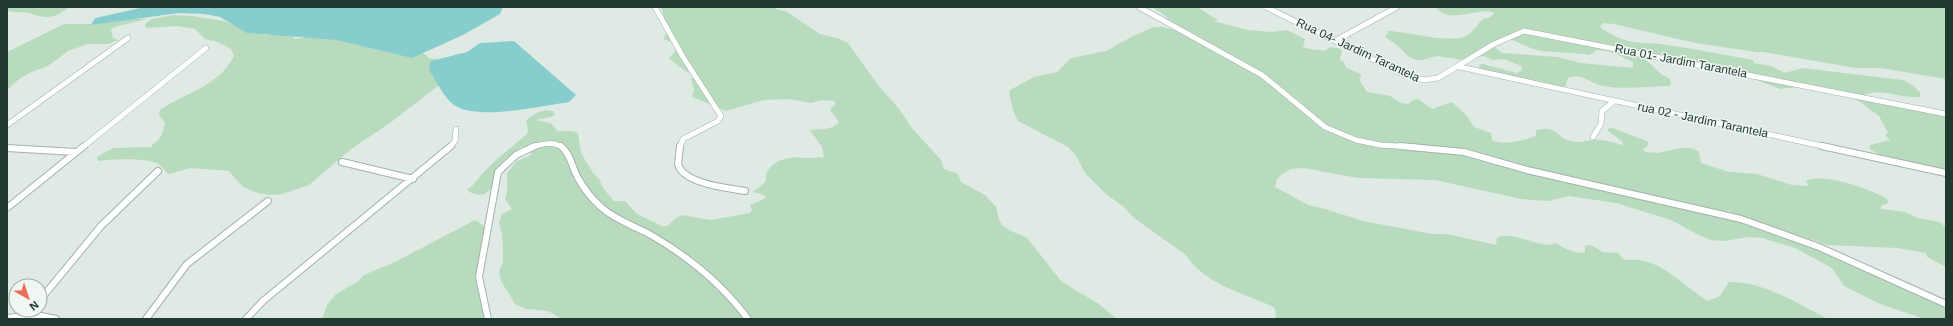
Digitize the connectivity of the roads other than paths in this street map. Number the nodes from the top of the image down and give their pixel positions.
1 (655, 7) edge
2 (1140, 7) edge
3 (1266, 7) edge
4 (1397, 7) edge
5 (128, 38) dead end
6 (1335, 41) junction
7 (206, 48) dead end
8 (1460, 66) junction
9 (1428, 82) joint
10 (1614, 101) junction
11 (1946, 114) edge
12 (7, 125) edge
13 (456, 129) dead end
14 (1593, 138) dead end
15 (7, 148) edge
16 (75, 152) junction
17 (342, 162) dead end
18 (158, 171) dead end
19 (1946, 173) edge
20 (412, 179) junction
21 (746, 191) dead end
22 (268, 202) dead end
23 (7, 208) edge
24 (48, 290) edge
25 (1946, 304) edge
26 (146, 319) edge
27 (246, 319) edge
28 (488, 319) edge
29 (748, 319) edge

1 - 21 street
2 - 25 street
3 - 6 street, Rua 04- Jardim Tarantela
4 - 6 street
5 - 12 street
6 - 9 street, Rua 04- Jardim Tarantela
7 - 16 street
8 - 9 street, Rua 01- Jardim Tarantela
8 - 10 street, rua 02 - Jardim Tarantela
8 - 11 street, Rua 01- Jardim Tarantela
10 - 14 street
10 - 19 street, rua 02 - Jardim Tarantela
13 - 20 street
15 - 16 street
16 - 23 street
17 - 20 street
18 - 24 street
20 - 27 street
22 - 26 street
28 - 29 street

